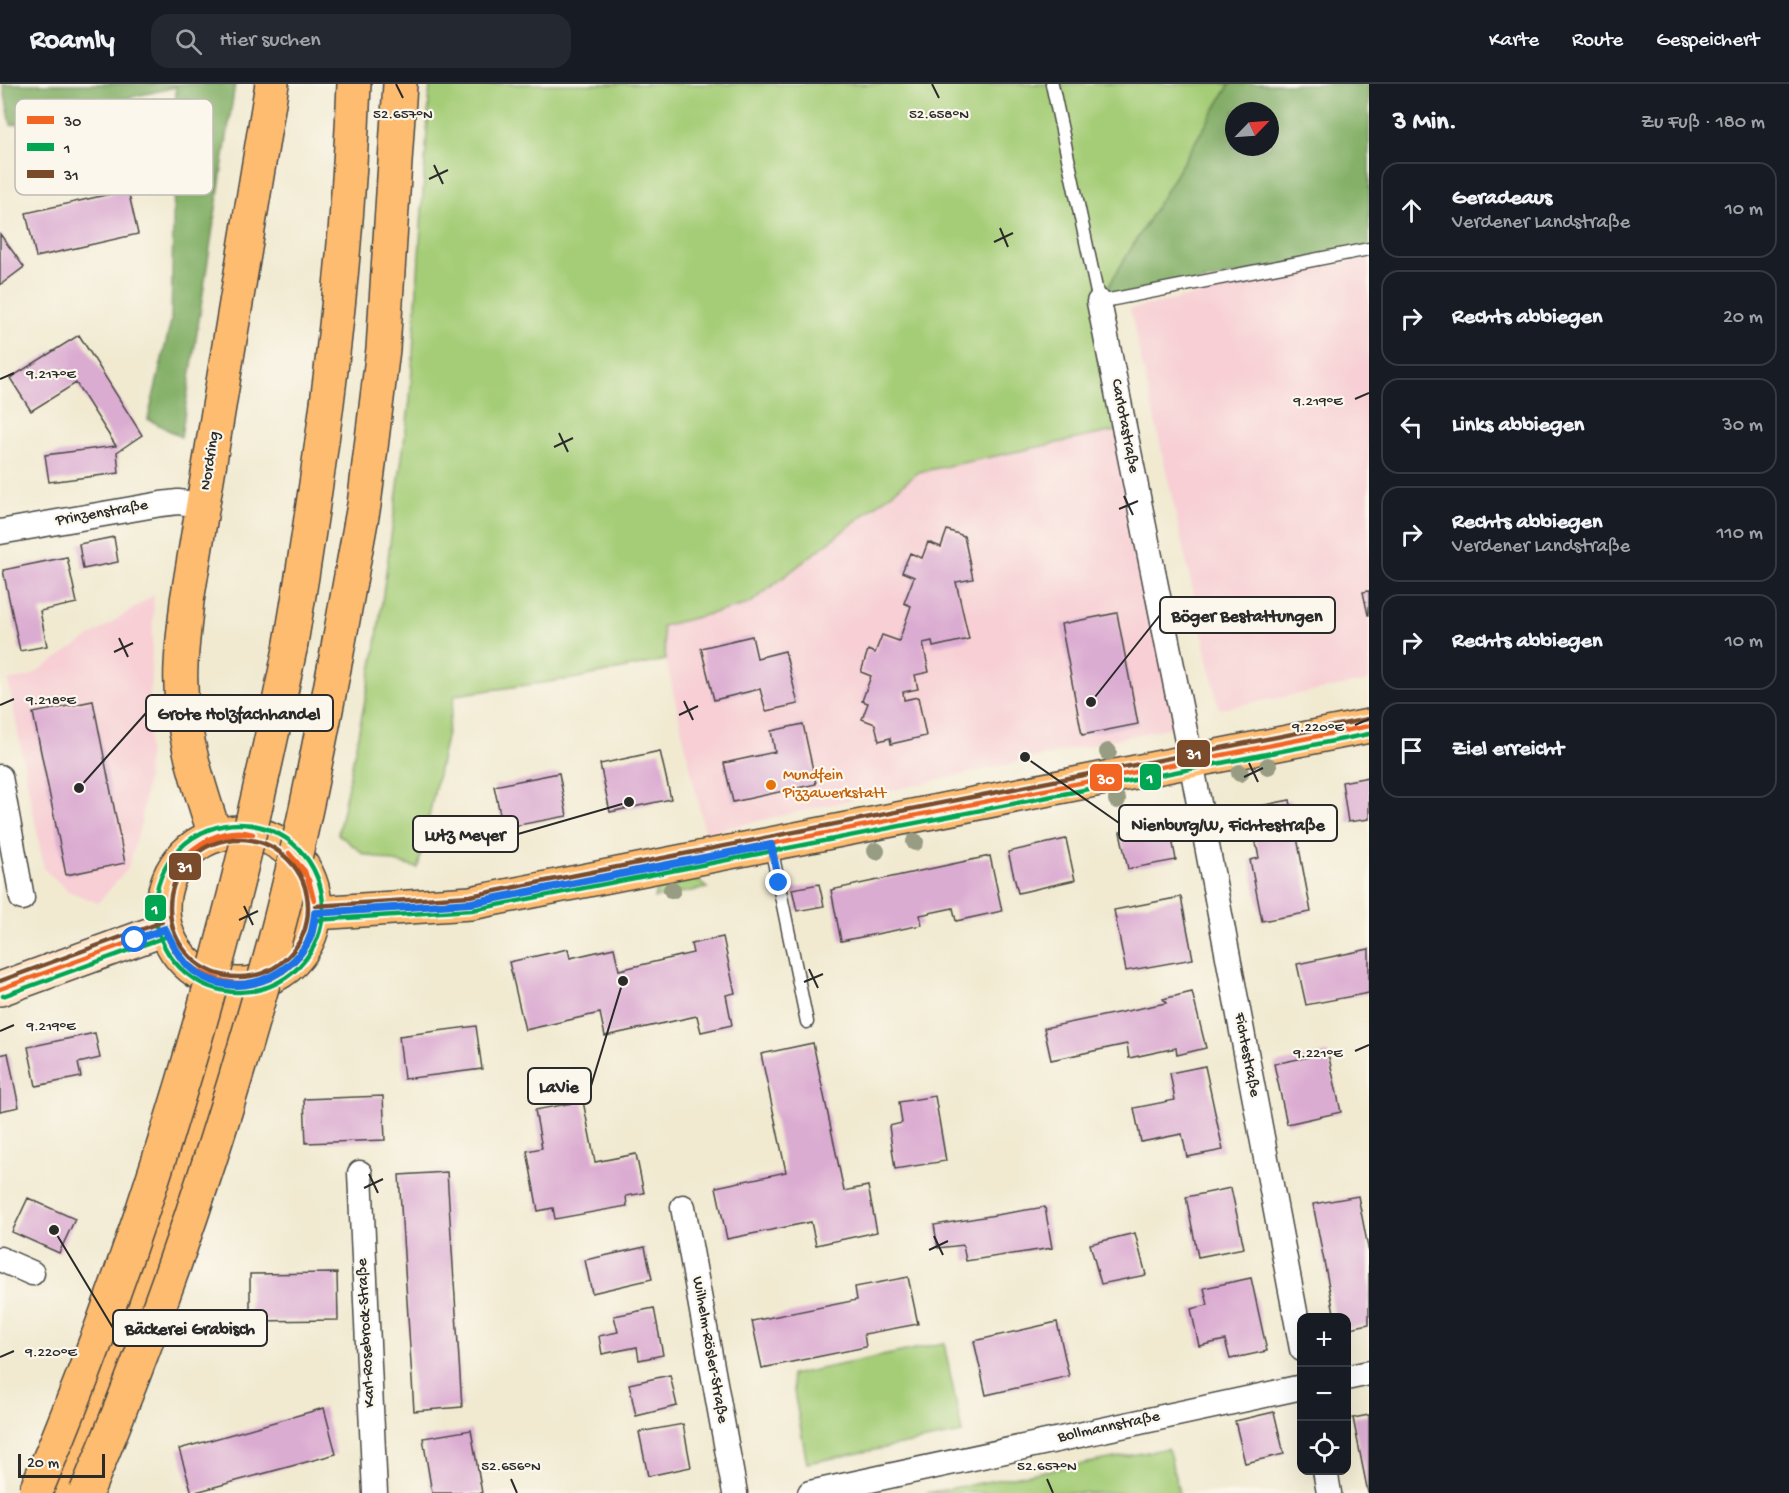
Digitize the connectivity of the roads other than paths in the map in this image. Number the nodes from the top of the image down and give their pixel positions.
1 (272, 84) edge
2 (354, 84) edge
3 (399, 84) edge
4 (1052, 84) edge
5 (1369, 249) edge
6 (1099, 302) junction
7 (204, 505) junction
8 (0, 532) edge
9 (1369, 726) edge
10 (1191, 760) junction
11 (0, 777) edge
12 (215, 836) junction
13 (771, 845) junction
14 (22, 898) dead end
15 (315, 913) junction
16 (165, 929) junction
17 (237, 986) junction
18 (0, 989) edge
19 (807, 1022) dead end
20 (360, 1173) dead end
21 (683, 1208) dead end
22 (0, 1259) edge
23 (32, 1273) dead end
24 (1297, 1322) edge
25 (1369, 1373) edge
26 (1351, 1376) edge
27 (1297, 1388) edge
28 (1326, 1475) edge
29 (35, 1493) edge
30 (61, 1493) edge
31 (86, 1493) edge
32 (375, 1493) edge
33 (735, 1493) edge
34 (810, 1493) edge
35 (1329, 1493) edge

1 - 7 main road, Nordring
2 - 29 main road, bridge
3 - 31 main road, bridge
4 - 6 lane
5 - 6 lane
6 - 10 street, Carlotastraße
7 - 8 street, Prinzenstraße
7 - 12 main road, Nordring
9 - 10 main road
10 - 13 main road
10 - 24 street, Fichtestraße
11 - 14 street
12 - 15 main road
12 - 16 main road
13 - 15 main road
13 - 19 lane
15 - 17 main road
16 - 17 main road
16 - 18 main road
17 - 30 main road
20 - 32 street, Karl-Rosebrock-Straße
21 - 33 street, Wilhelm-Rösler-Straße
22 - 23 street
25 - 26 street
27 - 34 street, Bollmannstraße
28 - 35 street

